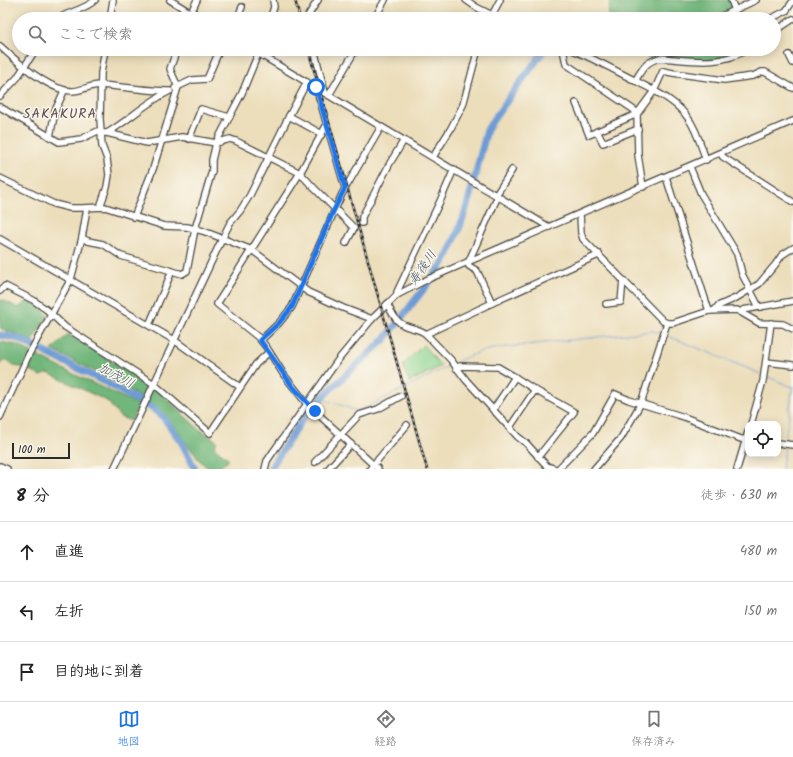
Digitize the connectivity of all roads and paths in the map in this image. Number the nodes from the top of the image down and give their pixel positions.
1 (95, 0) edge
2 (113, 0) edge
3 (170, 0) edge
4 (197, 0) edge
5 (273, 0) edge
6 (318, 0) edge
7 (385, 0) edge
8 (466, 0) edge
9 (500, 0) edge
10 (731, 0) edge
11 (756, 0) edge
12 (793, 1) edge
13 (242, 7) dead end
14 (735, 10) junction
15 (72, 12) edge
16 (111, 12) edge
17 (189, 12) edge
18 (191, 12) edge
19 (240, 12) edge
20 (272, 12) edge
21 (310, 12) edge
22 (378, 12) edge
23 (484, 12) edge
24 (494, 12) edge
25 (731, 12) edge
26 (781, 14) edge
27 (793, 19) edge
28 (781, 27) edge
29 (0, 46) edge
30 (789, 55) dead end
31 (31, 56) edge
32 (104, 56) edge
33 (175, 56) edge
34 (217, 56) edge
35 (257, 56) edge
36 (267, 56) edge
37 (316, 56) edge
38 (351, 56) edge
39 (476, 56) edge
40 (564, 56) edge
41 (585, 56) edge
42 (734, 56) edge
43 (793, 63) edge
44 (24, 67) junction
45 (635, 81) junction
46 (307, 82) junction
47 (101, 84) junction
48 (178, 87) junction
49 (316, 87) junction
50 (793, 88) edge
51 (64, 91) junction
52 (170, 91) junction
53 (654, 91) junction
54 (327, 94) junction
55 (0, 96) edge
56 (576, 104) dead end
57 (0, 107) edge
58 (637, 114) junction
59 (289, 116) junction
60 (229, 118) junction
61 (793, 121) edge
62 (326, 126) junction
63 (382, 127) junction
64 (638, 129) junction
65 (597, 131) junction
66 (103, 132) junction
67 (322, 134) junction
68 (50, 137) junction
69 (189, 139) junction
70 (404, 140) junction
71 (160, 142) junction
72 (216, 143) junction
73 (720, 154) junction
74 (268, 157) junction
75 (433, 157) junction
76 (706, 160) junction
77 (690, 167) junction
78 (454, 169) junction
79 (512, 170) dead end
80 (300, 173) junction
81 (666, 177) junction
82 (0, 178) edge
83 (643, 187) junction
84 (345, 188) junction
85 (497, 195) junction
86 (793, 202) edge
87 (100, 207) junction
88 (87, 208) junction
89 (335, 210) junction
90 (580, 214) junction
91 (134, 217) junction
92 (362, 223) dead end
93 (549, 227) junction
94 (195, 229) junction
95 (82, 238) junction
96 (0, 239) edge
97 (222, 239) junction
98 (346, 243) dead end
99 (793, 248) edge
100 (252, 250) junction
101 (599, 254) junction
102 (468, 263) junction
103 (172, 271) junction
104 (71, 279) junction
105 (623, 280) junction
106 (301, 288) junction
107 (750, 289) junction
108 (0, 291) edge
109 (397, 295) junction
110 (793, 301) edge
111 (492, 303) junction
112 (387, 304) junction
113 (606, 304) dead end
114 (759, 307) junction
115 (712, 310) junction
116 (742, 312) junction
117 (51, 314) junction
118 (372, 319) junction
119 (667, 323) junction
120 (771, 323) junction
121 (149, 325) junction
122 (793, 329) edge
123 (426, 334) junction
124 (174, 340) junction
125 (260, 340) junction
126 (270, 352) junction
127 (766, 362) junction
128 (454, 365) junction
129 (793, 365) edge
130 (515, 377) junction
131 (154, 384) junction
132 (240, 387) junction
133 (535, 390) junction
134 (401, 396) dead end
135 (641, 403) junction
136 (308, 405) junction
137 (493, 410) junction
138 (0, 416) edge
139 (751, 421) edge
140 (407, 425) dead end
141 (510, 427) junction
142 (340, 434) junction
143 (745, 440) edge
144 (781, 443) edge
145 (351, 444) junction
146 (793, 445) edge
147 (745, 446) edge
148 (538, 456) junction
149 (315, 462) dead end
150 (0, 466) edge
151 (374, 468) edge
152 (7, 469) edge
153 (114, 469) edge
154 (265, 469) edge
155 (328, 469) edge
156 (557, 469) edge
157 (594, 469) edge
158 (737, 469) edge

1 - 15 street
2 - 16 street
3 - 17 street
4 - 18 street
5 - 20 street
6 - 21 street
7 - 22 street
8 - 23 street
9 - 24 street
10 - 14 street
11 - 14 street
12 - 26 street
13 - 19 street
14 - 25 street
27 - 28 street
29 - 44 street
30 - 43 street
31 - 44 street
32 - 47 street
33 - 48 street
34 - 48 street
35 - 60 street
36 - 46 street
37 - 54 street
38 - 54 street
39 - 75 street
40 - 58 street
41 - 45 street
42 - 45 street
44 - 51 street
44 - 55 street
45 - 53 street
46 - 49 street
46 - 59 street
47 - 51 street
47 - 52 street
47 - 66 street
48 - 52 street
48 - 71 street
49 - 54 street
49 - 62 street
50 - 53 street
51 - 68 street
52 - 66 street
53 - 58 street
53 - 76 street
54 - 63 street
56 - 65 street
57 - 68 street
58 - 64 street
58 - 65 street
59 - 67 street
59 - 74 street
60 - 69 street
60 - 72 street
61 - 73 street
62 - 67 street
62 - 84 street
63 - 70 street
63 - 84 street
64 - 65 street
64 - 83 street
66 - 68 street
66 - 71 street
66 - 87 street
67 - 80 street
69 - 71 street
69 - 72 street
70 - 75 street
70 - 92 street
71 - 91 street
72 - 74 street
72 - 94 street
73 - 76 street
73 - 86 street
74 - 80 street
74 - 97 street
75 - 78 street
76 - 77 street
77 - 81 street
77 - 107 street
78 - 85 street
78 - 109 street
79 - 85 street
80 - 89 street
80 - 100 street
81 - 83 street
81 - 115 street
82 - 88 street
83 - 90 street
84 - 89 street
85 - 93 street
85 - 102 street
87 - 88 street
87 - 91 street
88 - 95 street
89 - 98 street
89 - 106 street
90 - 93 street
90 - 101 street
91 - 94 street
93 - 102 street
94 - 97 street
94 - 103 street
95 - 103 street
95 - 104 street
96 - 104 street
97 - 100 street
97 - 124 street
99 - 107 street
100 - 106 street
100 - 125 street
101 - 105 street
101 - 111 street
102 - 109 street
102 - 111 street
103 - 121 street
104 - 117 street
104 - 121 street
105 - 113 street
105 - 119 street
106 - 118 street
106 - 125 street
107 - 114 street
107 - 115 street
108 - 117 street
109 - 112 street
110 - 114 street
111 - 123 street
112 - 118 street
112 - 123 street
114 - 116 street
115 - 116 street
115 - 119 street
116 - 120 street
117 - 131 street
117 - 138 street
118 - 136 street
119 - 135 street
120 - 122 street
120 - 127 street
121 - 124 street
123 - 128 street
124 - 131 street
124 - 132 street
125 - 126 street
126 - 132 street
126 - 136 street
127 - 129 street
127 - 139 street
128 - 130 street
128 - 137 street
130 - 133 street
130 - 137 street
131 - 132 street
131 - 153 street
133 - 141 street
133 - 148 street
134 - 142 street
135 - 143 street
135 - 156 street
135 - 157 street
136 - 142 street
136 - 154 street
137 - 141 street
140 - 151 street
141 - 148 street
142 - 145 street
142 - 149 street
144 - 146 street
145 - 151 street
145 - 155 street
147 - 158 street
148 - 156 street
150 - 152 street

